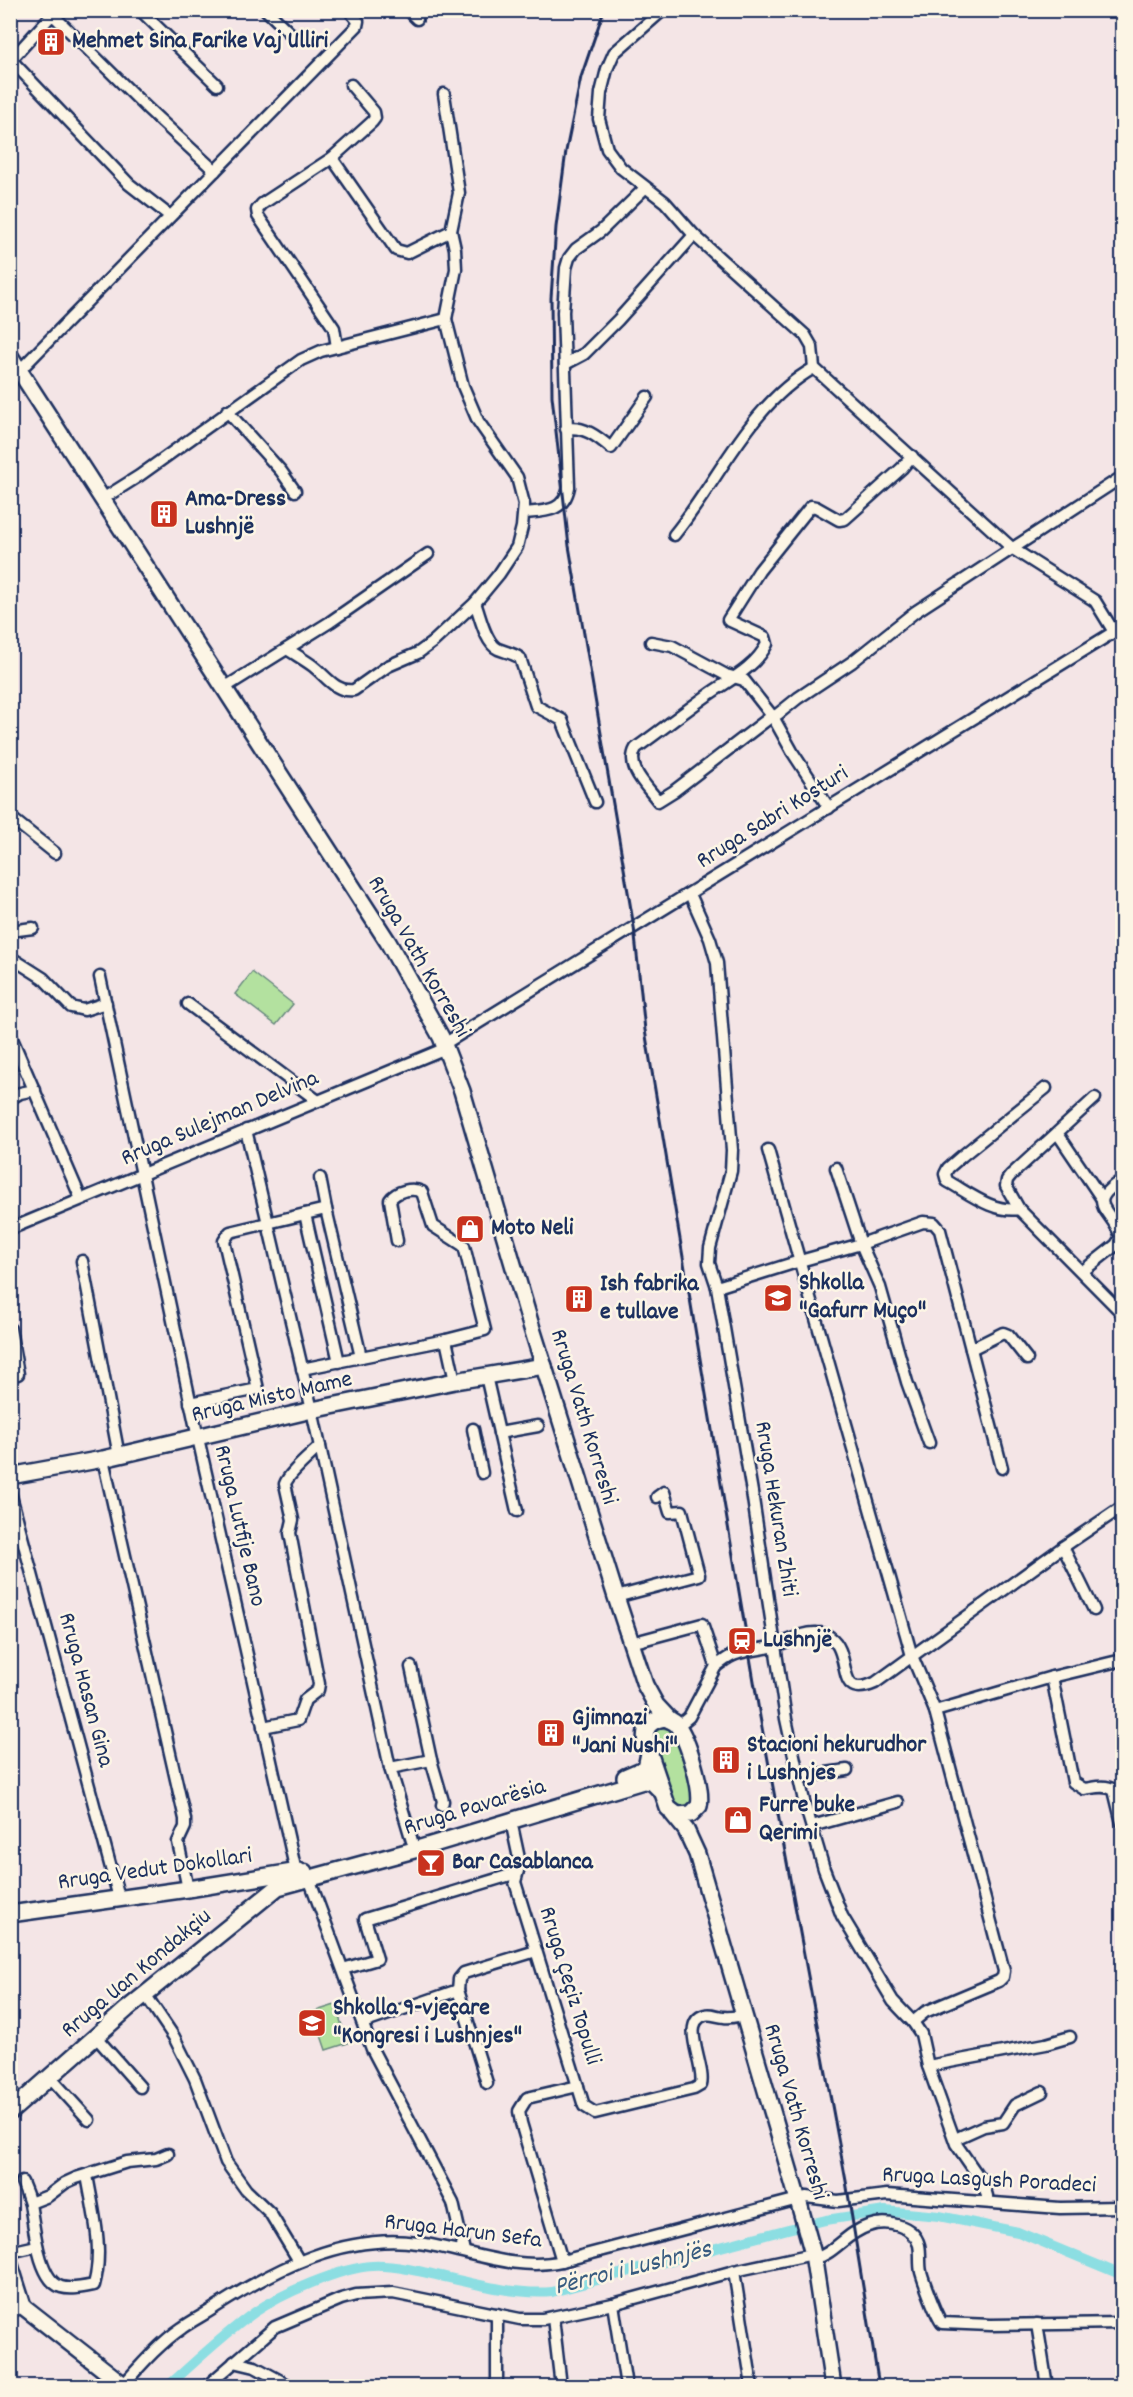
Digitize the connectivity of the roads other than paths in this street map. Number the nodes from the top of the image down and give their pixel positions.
1 (140, 10) edge
2 (266, 10) edge
3 (349, 10) edge
4 (408, 10) edge
5 (663, 10) edge
6 (58, 14) edge
7 (417, 19) dead end
8 (293, 36) dead end
9 (11, 61) edge
10 (217, 85) dead end
11 (351, 85) dead end
12 (444, 94) dead end
13 (332, 158) junction
14 (215, 171) junction
15 (645, 188) junction
16 (170, 216) junction
17 (451, 231) junction
18 (694, 235) junction
19 (446, 319) junction
20 (337, 347) junction
21 (10, 356) edge
22 (565, 364) junction
23 (814, 368) junction
24 (15, 373) edge
25 (647, 397) dead end
26 (226, 411) junction
27 (566, 429) junction
28 (912, 456) junction
29 (1122, 477) edge
30 (295, 491) dead end
31 (104, 498) junction
32 (524, 513) junction
33 (674, 535) dead end
34 (1013, 549) junction
35 (428, 554) dead end
36 (475, 603) junction
37 (1118, 629) edge
38 (651, 642) dead end
39 (287, 649) junction
40 (737, 677) junction
41 (224, 688) junction
42 (773, 717) junction
43 (595, 802) dead end
44 (829, 808) junction
45 (10, 817) edge
46 (55, 853) dead end
47 (690, 894) junction
48 (33, 928) dead end
49 (10, 932) edge
50 (10, 957) edge
51 (100, 977) dead end
52 (106, 1003) junction
53 (188, 1004) dead end
54 (10, 1034) edge
55 (445, 1046) junction
56 (1046, 1088) dead end
57 (35, 1090) junction
58 (1095, 1098) dead end
59 (10, 1099) edge
60 (318, 1101) junction
61 (246, 1130) junction
62 (1060, 1137) dead end
63 (768, 1150) dead end
64 (836, 1167) dead end
65 (143, 1174) junction
66 (320, 1178) dead end
67 (1122, 1180) edge
68 (81, 1199) junction
69 (1102, 1199) junction
70 (326, 1209) junction
71 (1019, 1209) junction
72 (305, 1214) junction
73 (267, 1222) junction
74 (10, 1229) edge
75 (397, 1241) dead end
76 (861, 1244) junction
77 (336, 1254) junction
78 (315, 1259) junction
79 (82, 1261) dead end
80 (800, 1261) junction
81 (1083, 1272) junction
82 (717, 1287) junction
83 (1122, 1313) edge
84 (10, 1329) edge
85 (446, 1340) junction
86 (971, 1349) junction
87 (361, 1357) junction
88 (1027, 1359) dead end
89 (339, 1362) junction
90 (544, 1366) junction
91 (302, 1369) junction
92 (18, 1374) dead end
93 (486, 1376) junction
94 (455, 1381) junction
95 (190, 1403) junction
96 (312, 1410) junction
97 (538, 1426) dead end
98 (473, 1429) dead end
99 (500, 1433) junction
100 (198, 1438) junction
101 (929, 1443) dead end
102 (320, 1446) junction
103 (119, 1456) junction
104 (103, 1459) junction
105 (1002, 1468) dead end
106 (482, 1473) dead end
107 (10, 1476) edge
108 (10, 1492) edge
109 (657, 1497) dead end
110 (517, 1511) dead end
111 (1121, 1513) edge
112 (1063, 1547) junction
113 (615, 1597) junction
114 (1094, 1610) dead end
115 (631, 1643) junction
116 (776, 1646) junction
117 (912, 1656) junction
118 (1122, 1660) edge
119 (716, 1666) junction
120 (411, 1667) dead end
121 (1052, 1677) junction
122 (645, 1685) junction
123 (935, 1711) junction
124 (674, 1723) junction
125 (263, 1727) junction
126 (646, 1729) junction
127 (649, 1753) junction
128 (431, 1760) junction
129 (390, 1768) junction
130 (847, 1770) dead end
131 (799, 1777) junction
132 (660, 1790) junction
133 (898, 1802) dead end
134 (442, 1806) dead end
135 (698, 1809) junction
136 (672, 1813) junction
137 (512, 1821) junction
138 (1122, 1823) edge
139 (812, 1826) junction
140 (412, 1840) junction
141 (697, 1854) junction
142 (517, 1873) junction
143 (303, 1875) junction
144 (269, 1883) junction
145 (188, 1890) junction
146 (119, 1898) junction
147 (10, 1914) edge
148 (536, 1951) junction
149 (343, 1969) junction
150 (458, 1990) junction
151 (145, 1994) junction
152 (743, 2015) junction
153 (913, 2022) junction
154 (363, 2023) junction
155 (96, 2037) junction
156 (1070, 2037) dead end
157 (928, 2066) junction
158 (50, 2077) junction
159 (487, 2083) dead end
160 (578, 2086) junction
161 (140, 2087) dead end
162 (1042, 2092) dead end
163 (10, 2112) edge
164 (89, 2120) dead end
165 (955, 2139) junction
166 (168, 2154) dead end
167 (87, 2175) junction
168 (22, 2182) dead end
169 (987, 2202) junction
170 (30, 2203) junction
171 (799, 2203) junction
172 (1122, 2207) edge
173 (37, 2246) junction
174 (464, 2251) junction
175 (10, 2252) edge
176 (812, 2253) junction
177 (299, 2261) junction
178 (562, 2261) junction
179 (10, 2265) edge
180 (734, 2271) junction
181 (613, 2304) junction
182 (15, 2305) edge
183 (497, 2314) junction
184 (553, 2318) junction
185 (1122, 2323) edge
186 (1037, 2324) junction
187 (234, 2362) junction
188 (106, 2381) edge
189 (124, 2386) edge
190 (207, 2386) edge
191 (290, 2386) edge
192 (494, 2386) edge
193 (561, 2386) edge
194 (626, 2386) edge
195 (752, 2386) edge
196 (833, 2386) edge
197 (1047, 2386) edge

1 - 10 street
2 - 8 street
3 - 14 street
4 - 7 street
5 - 15 street
6 - 9 street
6 - 14 street
9 - 16 street
11 - 13 street
12 - 17 street
13 - 17 street
13 - 20 street
14 - 16 street
15 - 18 street
15 - 22 street
16 - 24 street
17 - 19 street
18 - 22 street
18 - 23 street
19 - 20 street
19 - 32 street
20 - 26 street
21 - 24 main road, Rruga Vath Korreshi
22 - 27 street
23 - 28 street
23 - 33 street
24 - 31 main road, Rruga Vath Korreshi
25 - 27 street
26 - 30 street
26 - 31 street
27 - 32 street
28 - 34 street
28 - 40 street
29 - 34 street
31 - 41 main road, Rruga Vath Korreshi
32 - 36 street
34 - 37 street
34 - 42 street
35 - 39 street
36 - 39 street
36 - 43 street
37 - 44 street, Rruga Sabri Kosturi
38 - 40 street
39 - 41 street
40 - 42 street
40 - 42 street
41 - 55 main road, Rruga Vath Korreshi
42 - 44 street
44 - 47 street, Rruga Sabri Kosturi
45 - 46 street
47 - 55 street, Rruga Sabri Kosturi
47 - 82 street, Rruga Hekuran Zhiti
48 - 49 street
50 - 52 street
51 - 52 street, Rruga Lutfije Bano
52 - 65 street, Rruga Lutfije Bano
53 - 60 street
54 - 57 street
55 - 60 street, Rruga Sulejman Delvina
55 - 90 main road, Rruga Vath Korreshi
56 - 71 street
57 - 59 street
57 - 68 street
58 - 71 street
60 - 61 street, Rruga Sulejman Delvina
61 - 65 street, Rruga Sulejman Delvina
61 - 73 street
62 - 69 street
63 - 80 street
64 - 76 street
65 - 68 street, Rruga Sulejman Delvina
65 - 95 street, Rruga Lutfije Bano
66 - 70 street
67 - 69 street
68 - 74 street, Rruga Sulejman Delvina
69 - 81 street
70 - 72 street
70 - 77 street
71 - 81 street
72 - 73 street
72 - 78 street
73 - 91 street
73 - 95 street
75 - 85 street
76 - 80 street
76 - 86 street
76 - 101 street
77 - 78 street
77 - 87 street
78 - 89 street
79 - 103 street
80 - 82 street
80 - 117 street
81 - 83 street
82 - 116 street, Rruga Hekuran Zhiti
84 - 92 street
85 - 87 street
85 - 94 street
86 - 88 street
86 - 105 street
87 - 89 street
89 - 91 street
90 - 93 main road, Rruga Misto Mame
90 - 113 main road, Rruga Vath Korreshi
91 - 96 street
93 - 94 main road, Rruga Misto Mame
93 - 99 street
94 - 96 main road, Rruga Misto Mame
95 - 100 street, Rruga Lutfije Bano
96 - 100 main road, Rruga Misto Mame
96 - 102 street
97 - 99 street
98 - 106 street
99 - 110 street
100 - 103 main road, Rruga Misto Mame
100 - 125 street, Rruga Lutfije Bano
102 - 125 street
102 - 129 street
103 - 104 main road, Rruga Misto Mame
104 - 107 main road, Rruga Misto Mame
104 - 145 street
108 - 146 street, Rruga Hasan Gina
109 - 113 street
111 - 112 street
112 - 114 street
112 - 117 street
113 - 115 main road, Rruga Vath Korreshi
115 - 119 street
115 - 122 main road, Rruga Vath Korreshi
116 - 117 street
116 - 119 street
116 - 131 street, Rruga Hekuran Zhiti
117 - 123 street
118 - 121 street
119 - 124 street
120 - 128 street
121 - 123 street
121 - 138 street
122 - 124 main road, Rruga Vath Korreshi
122 - 126 main road, Rruga Vath Korreshi
123 - 153 street
124 - 126 main road
124 - 135 main road, Rruga Vath Korreshi
125 - 143 street, Rruga Lutfije Bano
126 - 127 main road, Rruga Vath Korreshi
127 - 132 main road, Rruga Vath Korreshi
127 - 140 main road, Rruga Pavarësia
128 - 129 street
128 - 134 street
129 - 140 street
130 - 131 street
131 - 139 street, Rruga Hekuran Zhiti
132 - 136 main road, Rruga Vath Korreshi
132 - 137 main road, Rruga Pavarësia
133 - 139 street
135 - 136 main road
135 - 141 main road, Rruga Vath Korreshi
136 - 141 main road, Rruga Vath Korreshi
137 - 142 street, Rruga Çeçiz Topulli
137 - 143 main road, Rruga Pavarësia
139 - 153 street, Rruga Hekuran Zhiti
140 - 143 main road, Rruga Pavarësia
141 - 152 main road, Rruga Vath Korreshi
142 - 148 street, Rruga Çeçiz Topulli
142 - 149 street
143 - 144 main road, Rruga Uan Kondakçiu
143 - 149 street, Rruga Lutfije Bano
144 - 145 main road, Rruga Vedut Dokollari
144 - 151 main road, Rruga Uan Kondakçiu
145 - 146 main road, Rruga Vedut Dokollari
146 - 147 main road, Rruga Vedut Dokollari
148 - 150 street
148 - 160 street, Rruga Çeçiz Topulli
149 - 154 street, Rruga Lutfije Bano
150 - 154 street
150 - 159 street
151 - 155 main road, Rruga Uan Kondakçiu
151 - 177 street
152 - 160 street
152 - 171 main road, Rruga Vath Korreshi
153 - 157 street, Rruga Hekuran Zhiti
154 - 174 street, Rruga Lutfije Bano
155 - 158 main road, Rruga Uan Kondakçiu
155 - 161 street
156 - 157 street
157 - 165 street, Rruga Hekuran Zhiti
158 - 163 main road, Rruga Uan Kondakçiu
158 - 164 street
160 - 178 street, Rruga Çeçiz Topulli
162 - 165 street
165 - 169 street, Rruga Hekuran Zhiti
166 - 167 street
167 - 170 street
167 - 173 street
168 - 170 street
169 - 171 street, Rruga Lasgush Poradeci
169 - 172 street, Rruga Lasgush Poradeci
170 - 173 street
171 - 176 main road, Rruga Vath Korreshi
171 - 178 street, Rruga Harun Sefa
173 - 175 street
174 - 177 street, Rruga Harun Sefa
174 - 178 street, Rruga Harun Sefa
176 - 180 street
176 - 186 street
176 - 196 main road, Rruga Vath Korreshi
177 - 189 street, Rruga Harun Sefa
179 - 182 main road
180 - 181 street
180 - 195 street
181 - 184 street
181 - 194 street
182 - 188 main road
183 - 184 street
183 - 187 street
183 - 192 street
184 - 193 street
185 - 186 street
186 - 197 street
187 - 190 street
187 - 191 street
188 - 189 main road

